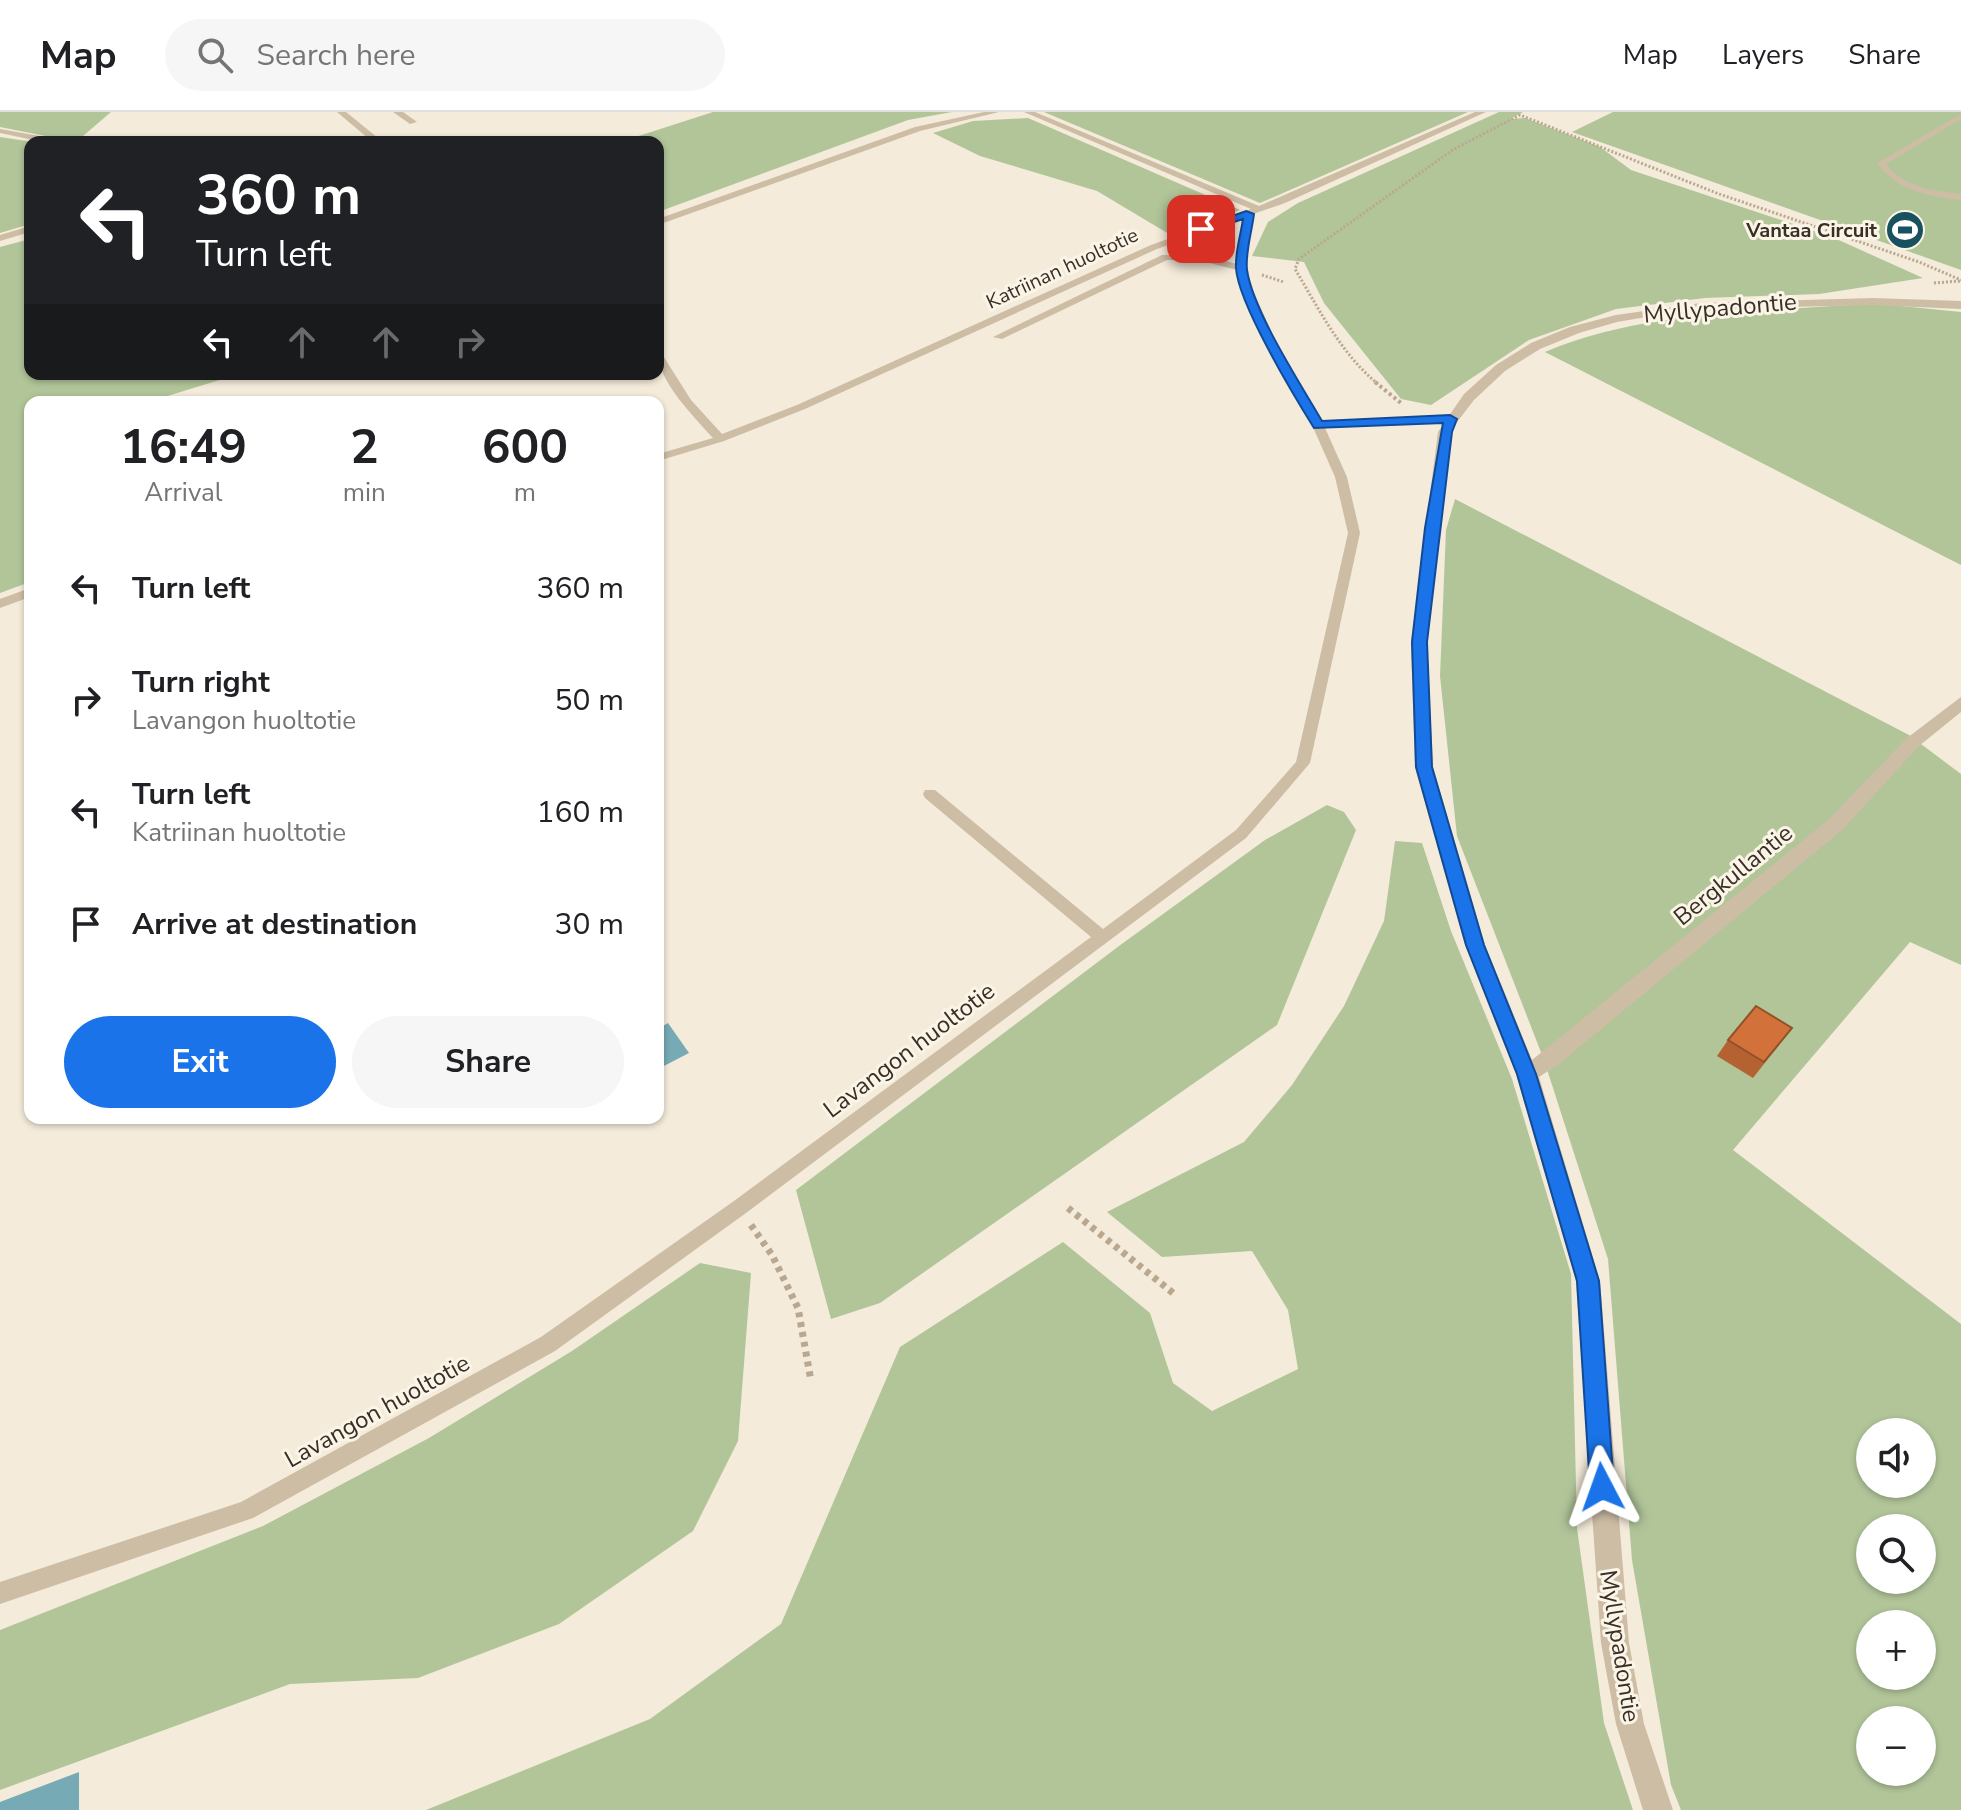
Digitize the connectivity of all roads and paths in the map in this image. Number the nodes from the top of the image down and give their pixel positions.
1 (341, 112) edge
2 (397, 112) edge
3 (995, 112) edge
4 (1028, 112) edge
5 (1482, 112) edge
6 (1522, 114) edge
7 (1961, 116) edge
8 (413, 122) dead end
9 (0, 131) edge
10 (25, 136) edge
11 (370, 136) edge
12 (1961, 197) edge
13 (1254, 212) junction
14 (664, 220) edge
15 (24, 231) edge
16 (0, 238) edge
17 (1241, 268) junction
18 (1961, 280) edge
19 (1961, 305) edge
20 (998, 337) dead end
21 (664, 366) edge
22 (1402, 404) dead end
23 (1450, 419) junction
24 (1318, 425) junction
25 (720, 439) junction
26 (664, 456) edge
27 (24, 594) edge
28 (0, 604) edge
29 (1961, 703) edge
30 (930, 794) dead end
31 (1102, 937) junction
32 (1527, 1074) junction
33 (740, 1207) junction
34 (1068, 1208) dead end
35 (1173, 1293) dead end
36 (811, 1381) dead end
37 (0, 1593) edge
38 (1658, 1810) edge

1 - 11 lane
2 - 8 lane
3 - 14 lane
4 - 13 lane
5 - 13 lane, Katriinan huoltotie
6 - 18 path
6 - 22 path
7 - 12 lane
9 - 10 lane
13 - 17 lane
13 - 25 lane, Katriinan huoltotie
15 - 16 lane
17 - 20 lane
17 - 24 lane, Lavangon huoltotie
19 - 23 street, Myllypadontie
21 - 25 lane
23 - 24 lane
23 - 32 street, Myllypadontie
24 - 31 lane, Lavangon huoltotie
25 - 26 lane, Katriinan huoltotie
27 - 28 lane
29 - 32 street, Bergkullantie
30 - 31 lane
31 - 33 lane, Lavangon huoltotie
32 - 38 street, Myllypadontie
33 - 36 path
33 - 37 lane, Lavangon huoltotie
34 - 35 path

